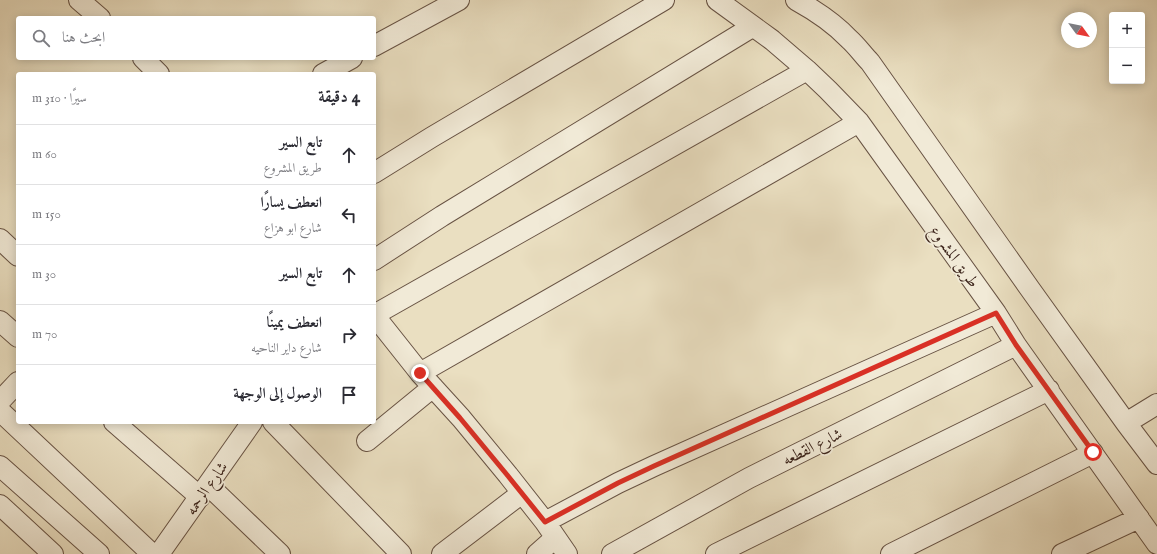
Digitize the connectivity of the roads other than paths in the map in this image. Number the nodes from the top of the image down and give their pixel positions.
1 (79, 0) edge
2 (459, 0) edge
3 (664, 0) edge
4 (717, 0) edge
5 (796, 0) edge
6 (98, 16) edge
7 (752, 27) junction
8 (376, 45) edge
9 (145, 60) edge
10 (348, 60) edge
11 (806, 70) junction
12 (157, 72) edge
13 (327, 72) edge
14 (859, 122) junction
15 (376, 172) edge
16 (376, 259) edge
17 (996, 313) junction
18 (376, 314) edge
19 (376, 318) edge
20 (0, 321) edge
21 (16, 335) edge
22 (1016, 345) junction
23 (426, 380) junction
24 (16, 384) edge
25 (1049, 390) junction
26 (0, 401) edge
27 (1157, 404) edge
28 (0, 411) edge
29 (1126, 423) junction
30 (120, 424) edge
31 (276, 424) edge
32 (244, 426) edge
33 (134, 429) edge
34 (367, 441) dead end
35 (1093, 452) junction
36 (1157, 464) edge
37 (0, 466) edge
38 (204, 491) junction
39 (522, 494) junction
40 (0, 505) edge
41 (1139, 518) junction
42 (550, 530) junction
43 (1157, 544) edge
44 (165, 551) edge
45 (53, 554) edge
46 (99, 554) edge
47 (280, 554) edge
48 (401, 554) edge
49 (442, 554) edge
50 (537, 554) edge
51 (567, 554) edge
52 (612, 554) edge
53 (716, 554) edge
54 (890, 554) edge
55 (1062, 554) edge

1 - 6 street
2 - 8 street
3 - 15 street
4 - 7 street, طريق المشروع
5 - 29 street
7 - 11 street, طريق المشروع
7 - 16 street
9 - 12 street
10 - 13 street
11 - 14 street, طريق المشروع
11 - 18 street
14 - 17 street, طريق المشروع
14 - 23 street
17 - 22 street, طريق المشروع
17 - 42 street
19 - 23 street
20 - 21 street
22 - 25 street, طريق المشروع
22 - 52 street, شارع القطعه
23 - 34 street
23 - 39 street
24 - 26 street
25 - 35 street, طريق المشروع
25 - 53 street
27 - 29 street
28 - 44 street
29 - 36 street
30 - 33 street
31 - 48 street
32 - 38 street, شارع الرحمه
33 - 38 street
35 - 41 street, طريق المشروع
35 - 54 street
37 - 46 street
38 - 44 street, شارع الرحمه
38 - 47 street
39 - 42 street
39 - 49 street
40 - 45 street
41 - 43 street, طريق المشروع
41 - 55 street
42 - 50 street
42 - 51 street

